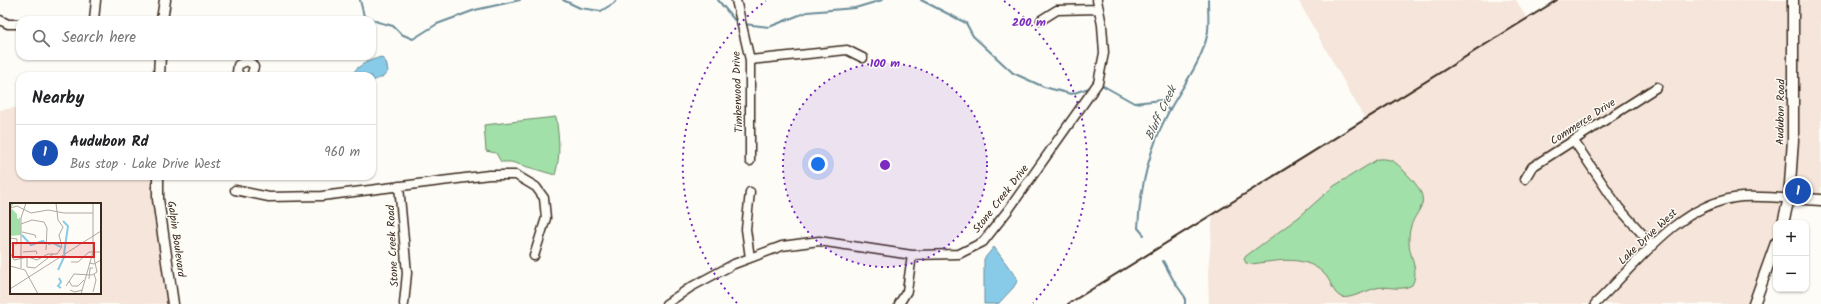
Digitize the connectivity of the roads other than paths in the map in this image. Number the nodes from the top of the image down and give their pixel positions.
1 (96, 0) edge
2 (165, 0) edge
3 (736, 0) edge
4 (1097, 0) edge
5 (1793, 0) edge
6 (1099, 9) junction
7 (94, 16) edge
8 (163, 16) edge
9 (0, 20) edge
10 (1041, 20) dead end
11 (16, 24) edge
12 (863, 58) dead end
13 (160, 60) edge
14 (242, 60) edge
15 (245, 60) edge
16 (750, 60) junction
17 (159, 72) edge
18 (238, 72) edge
19 (253, 72) edge
20 (1657, 87) dead end
21 (1574, 141) junction
22 (750, 161) dead end
23 (1526, 179) dead end
24 (158, 180) edge
25 (399, 186) junction
26 (235, 190) dead end
27 (750, 192) dead end
28 (1789, 198) junction
29 (1821, 200) edge
30 (1784, 220) edge
31 (1652, 246) junction
32 (1773, 252) edge
33 (912, 255) junction
34 (534, 256) dead end
35 (750, 258) junction
36 (173, 304) edge
37 (404, 304) edge
38 (666, 304) edge
39 (899, 304) edge
40 (1595, 304) edge
41 (1754, 304) edge

1 - 7 street
2 - 8 street
3 - 16 street, Timberwood Drive
4 - 6 street, Stone Creek Drive
5 - 28 street, Audubon Road
6 - 10 street
6 - 33 street, Stone Creek Drive
9 - 11 street
12 - 16 street
13 - 17 street
14 - 18 street
15 - 19 street
16 - 22 street, Timberwood Drive
20 - 21 street, Commerce Drive
21 - 23 street, Commerce Drive
21 - 31 street
24 - 36 street, Galpin Boulevard
25 - 26 street
25 - 34 street
25 - 37 street, Stone Creek Road
27 - 35 street
28 - 29 street, Lake Drive West
28 - 30 street, Audubon Road
28 - 31 street, Lake Drive West
31 - 40 street, Lake Drive West
32 - 41 street
33 - 35 street, Stone Creek Drive
33 - 39 street
35 - 38 street, Stone Creek Drive

